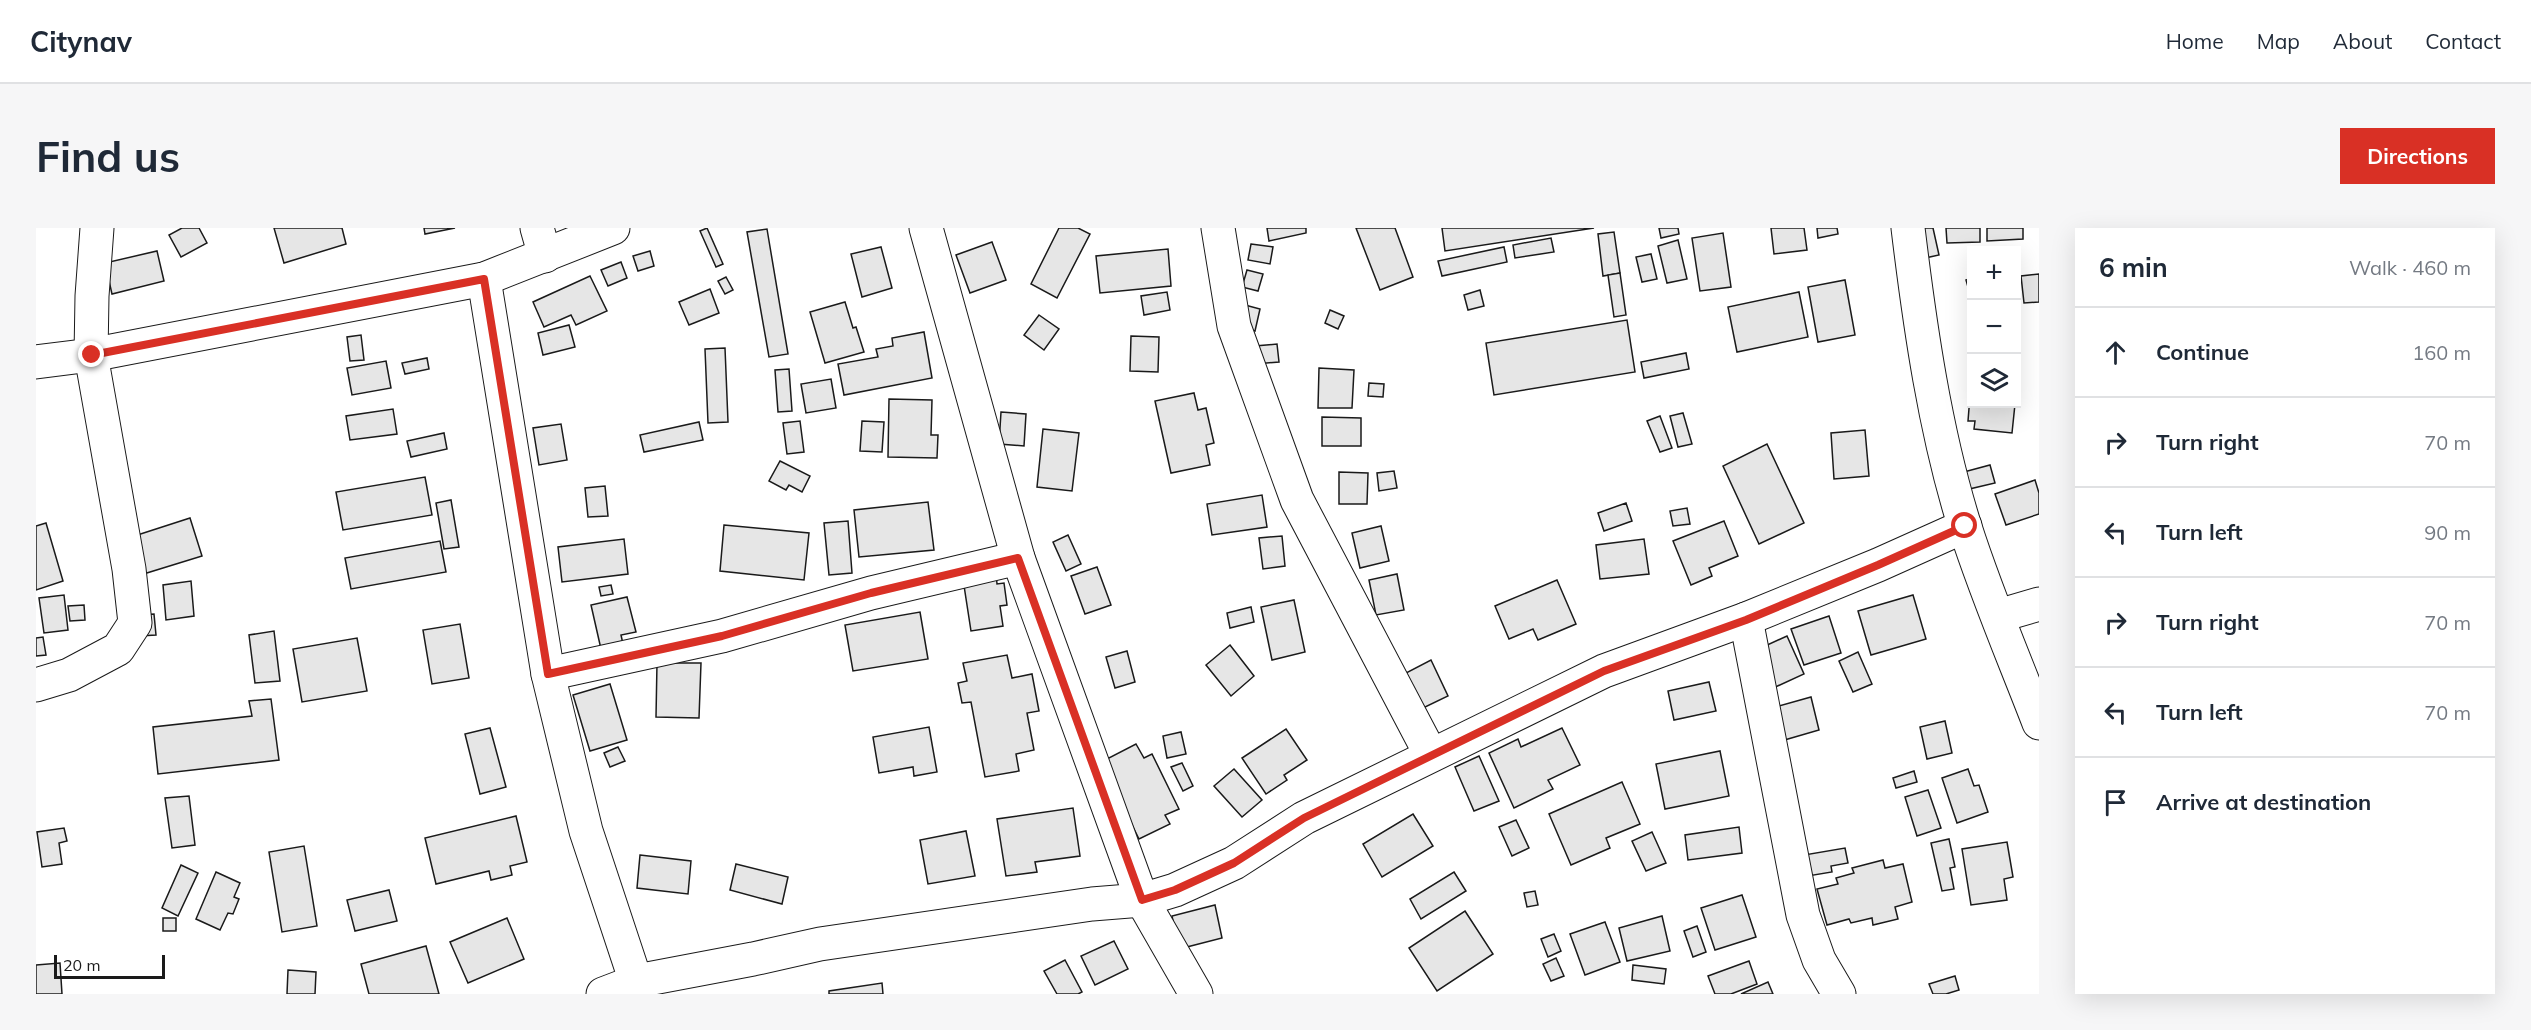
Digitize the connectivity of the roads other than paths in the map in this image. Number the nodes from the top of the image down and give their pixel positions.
1 (98, 228) edge
2 (613, 228) edge
3 (926, 228) edge
4 (1218, 228) edge
5 (1908, 228) edge
6 (541, 242) edge
7 (484, 279) junction
8 (92, 355) junction
9 (36, 362) edge
10 (1965, 526) junction
11 (1018, 558) junction
12 (2039, 604) edge
13 (1998, 616) junction
14 (1746, 620) junction
15 (548, 674) junction
16 (36, 685) edge
17 (2039, 723) edge
18 (1431, 754) junction
19 (1142, 900) junction
20 (638, 987) edge
21 (603, 994) edge
22 (1196, 994) edge
23 (1839, 994) edge

1 - 8 street
2 - 6 street
3 - 11 street
4 - 18 street
5 - 10 street
6 - 7 street
7 - 8 street
7 - 15 street
8 - 9 street
8 - 16 street
10 - 13 street
10 - 14 street
11 - 15 street
11 - 19 street
12 - 13 street
13 - 17 street
14 - 18 street
14 - 23 street
15 - 20 street
18 - 19 street
19 - 20 street
19 - 22 street
20 - 21 street

